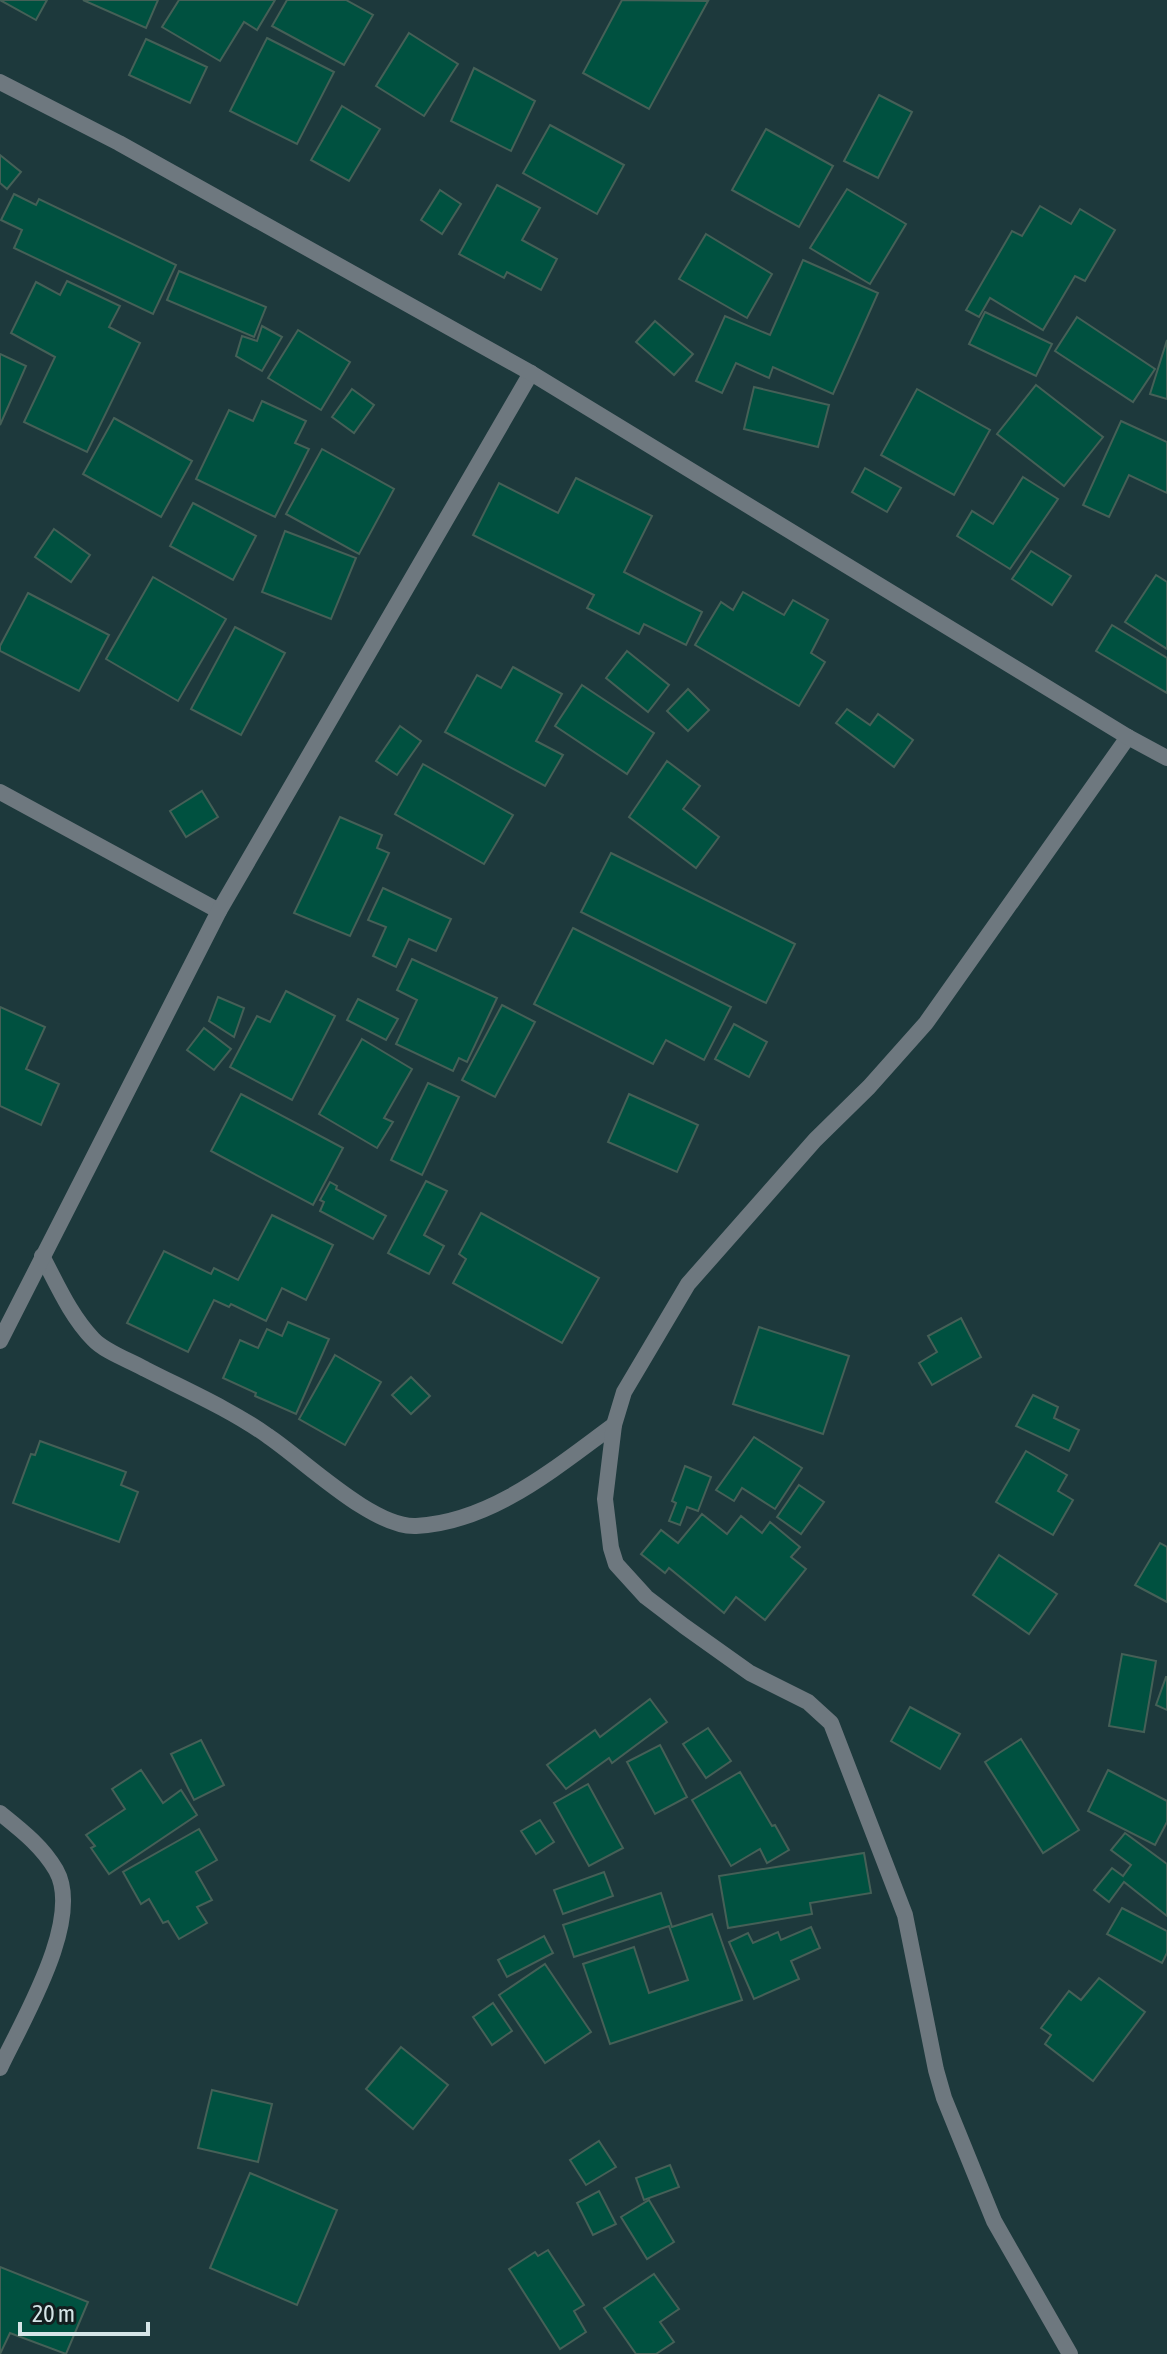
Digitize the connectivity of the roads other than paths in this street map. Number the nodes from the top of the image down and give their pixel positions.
1 (0, 82) edge
2 (531, 373) junction
3 (1128, 737) junction
4 (1167, 758) edge
5 (0, 792) edge
6 (219, 911) junction
7 (42, 1256) junction
8 (0, 1341) edge
9 (614, 1425) junction
10 (0, 1813) edge
11 (0, 2068) edge
12 (1070, 2354) edge

1 - 2 street
2 - 3 street
2 - 6 street
3 - 4 street
3 - 9 street
5 - 6 street
6 - 7 street
7 - 8 street
7 - 9 street
9 - 12 street
10 - 11 street

